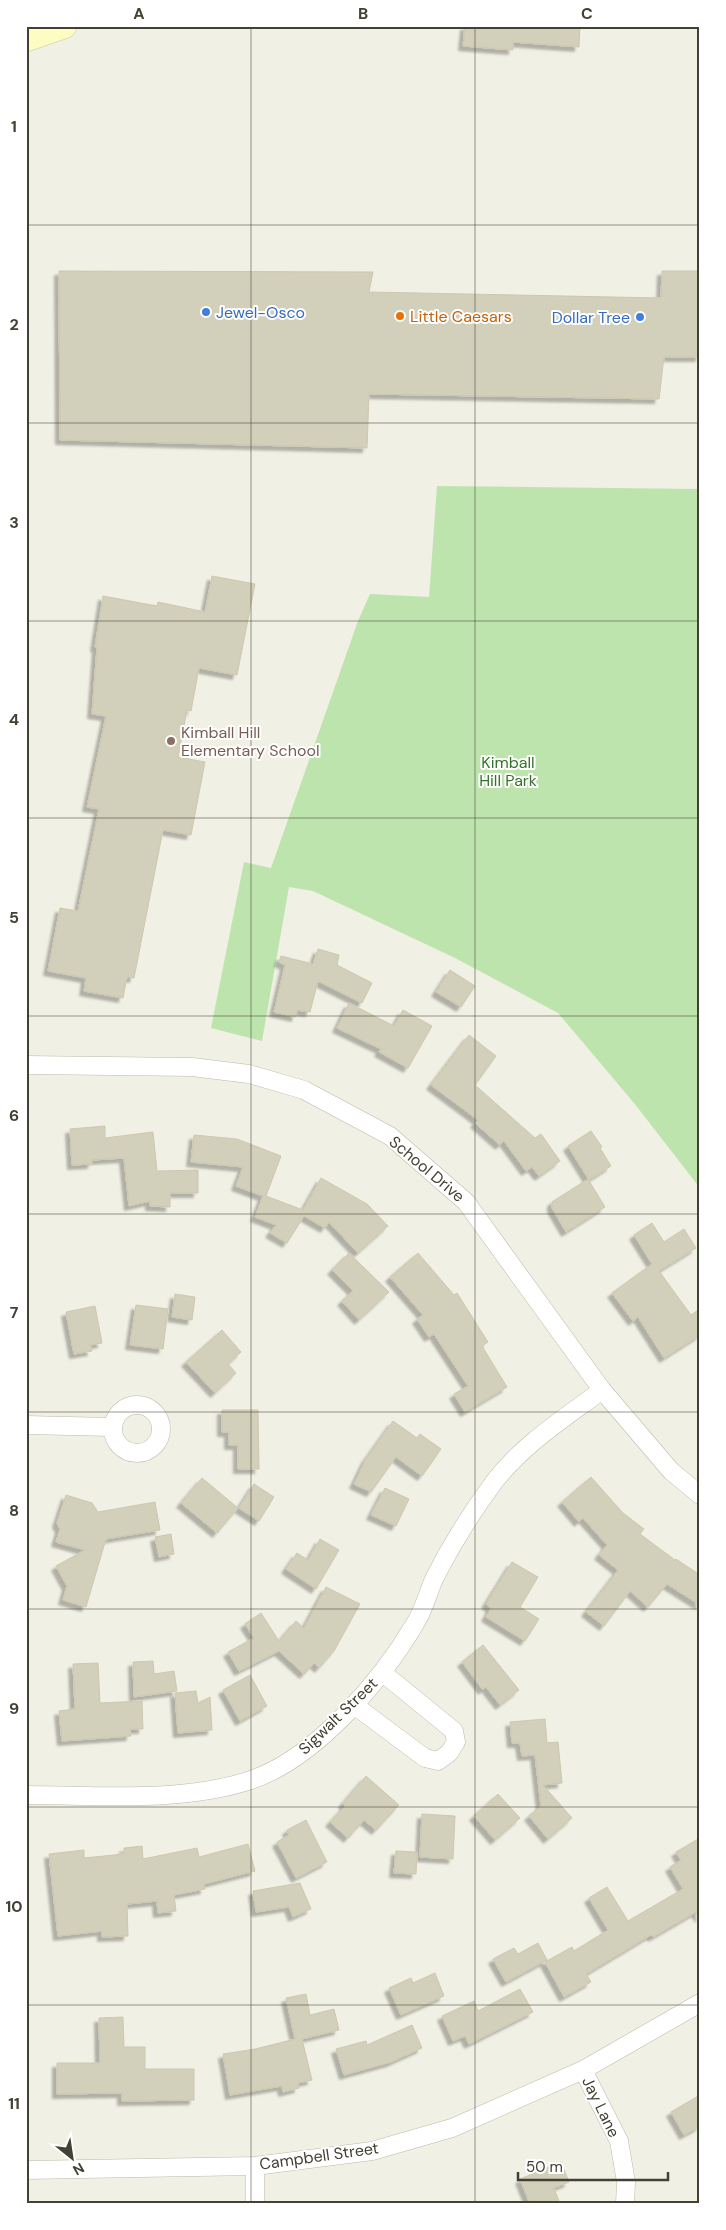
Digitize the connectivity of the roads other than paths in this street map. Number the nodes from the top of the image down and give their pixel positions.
1 (64, 26) edge
2 (26, 39) edge
3 (26, 1065) edge
4 (602, 1390) junction
5 (26, 1425) edge
6 (112, 1427) dead end
7 (700, 1494) edge
8 (383, 1673) junction
9 (354, 1705) junction
10 (26, 1795) edge
11 (700, 2003) edge
12 (583, 2070) junction
13 (255, 2166) junction
14 (26, 2170) edge
15 (255, 2204) edge
16 (624, 2204) edge

1 - 2 main road
3 - 4 street, School Drive
4 - 7 street, School Drive
4 - 8 street, Sigwalt Street
5 - 6 street
8 - 9 street, Sigwalt Street
8 - 9 street
9 - 10 street, Sigwalt Street
11 - 12 street, Campbell Street
12 - 13 street, Campbell Street
12 - 16 street, Jay Lane
13 - 14 street, Campbell Street
13 - 15 street

